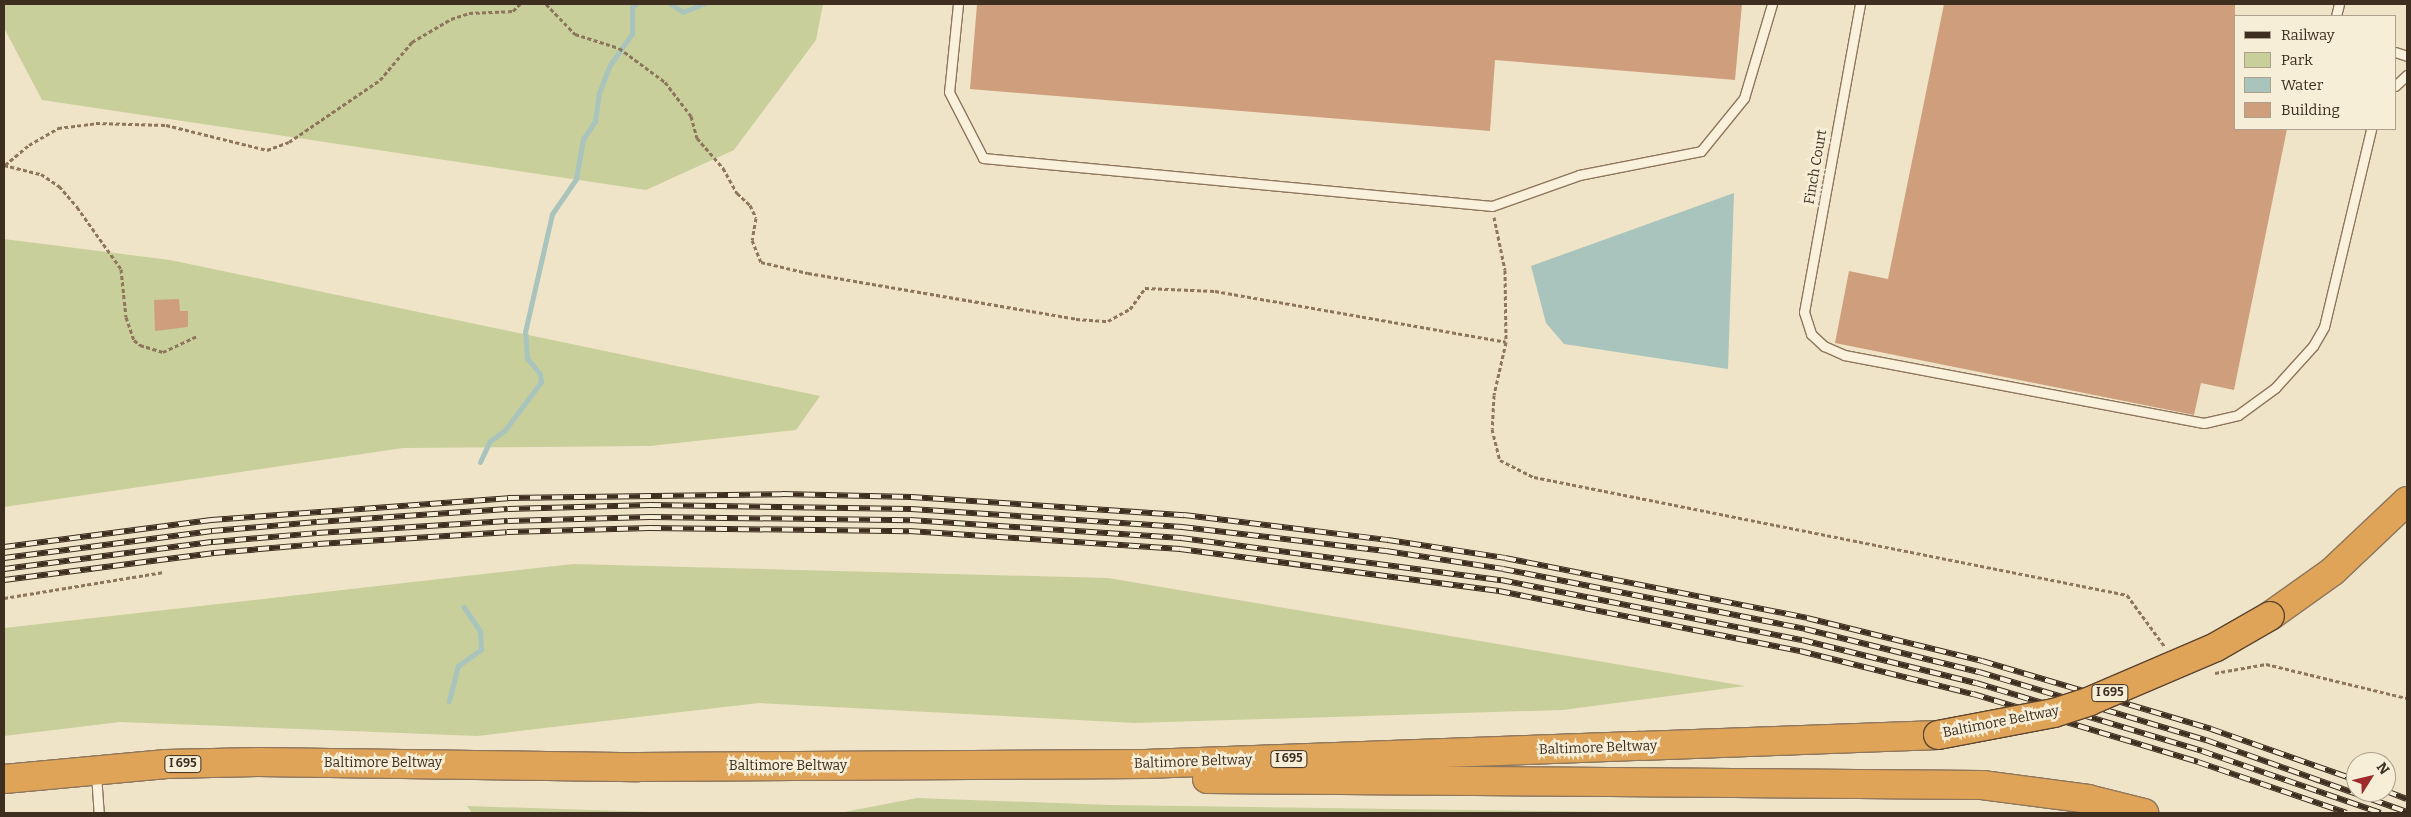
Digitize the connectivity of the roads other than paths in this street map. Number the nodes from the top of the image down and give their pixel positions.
1 (958, 4) edge
2 (1772, 4) edge
3 (1860, 4) edge
4 (2407, 75) edge
5 (2396, 85) edge
6 (2370, 130) edge
7 (2407, 501) edge
8 (638, 767) junction
9 (96, 769) junction
10 (4, 779) edge
11 (99, 813) edge
12 (2144, 813) edge

1 - 2 lane
3 - 6 lane, Finch Court
4 - 5 lane
7 - 8 highway, Baltimore Beltway / I 695, bridge
8 - 9 highway, Baltimore Beltway / I 695
8 - 12 highway
9 - 10 highway, Baltimore Beltway / I 695
9 - 11 lane

